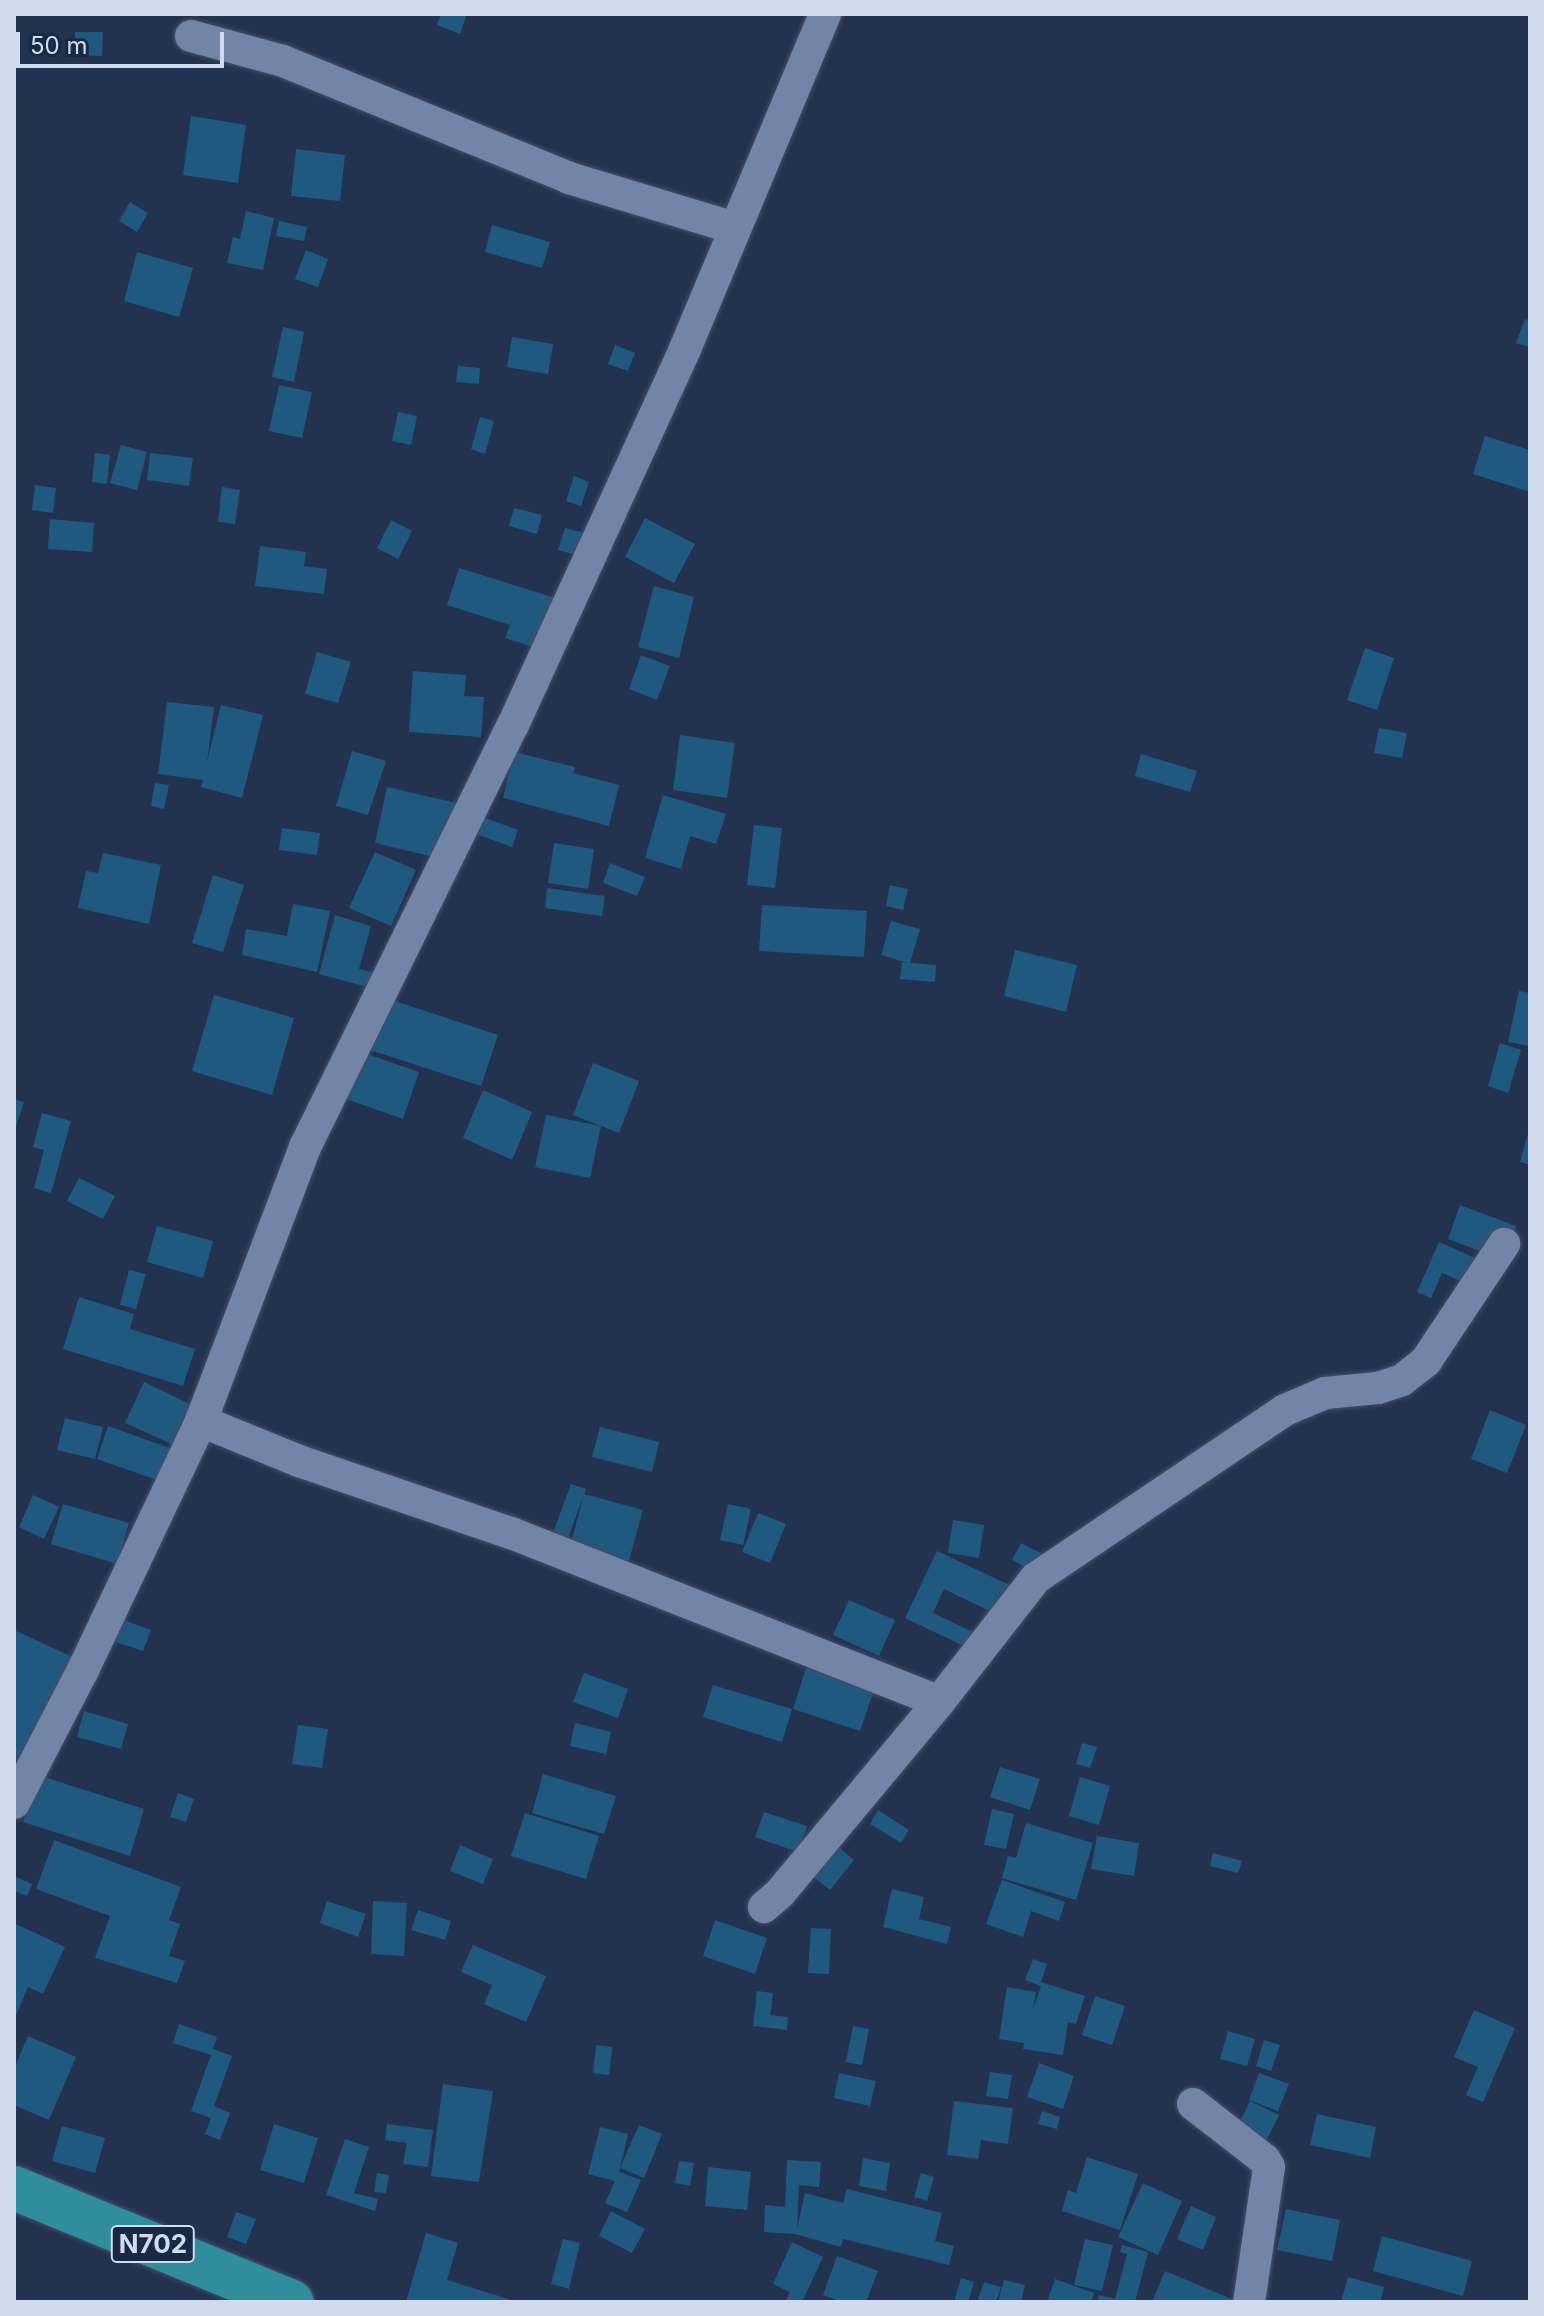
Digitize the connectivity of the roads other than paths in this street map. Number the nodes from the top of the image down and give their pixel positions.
1 (825, 14) edge
2 (191, 36) dead end
3 (735, 228) junction
4 (1504, 1244) dead end
5 (201, 1421) junction
6 (939, 1702) junction
7 (14, 1803) edge
8 (764, 1907) dead end
9 (1193, 2104) dead end
10 (14, 2188) edge
11 (292, 2302) edge
12 (1249, 2302) edge

1 - 3 street
2 - 3 street
3 - 5 street
4 - 6 street
5 - 6 street
5 - 7 street
6 - 8 street
9 - 12 street
10 - 11 highway, N702

